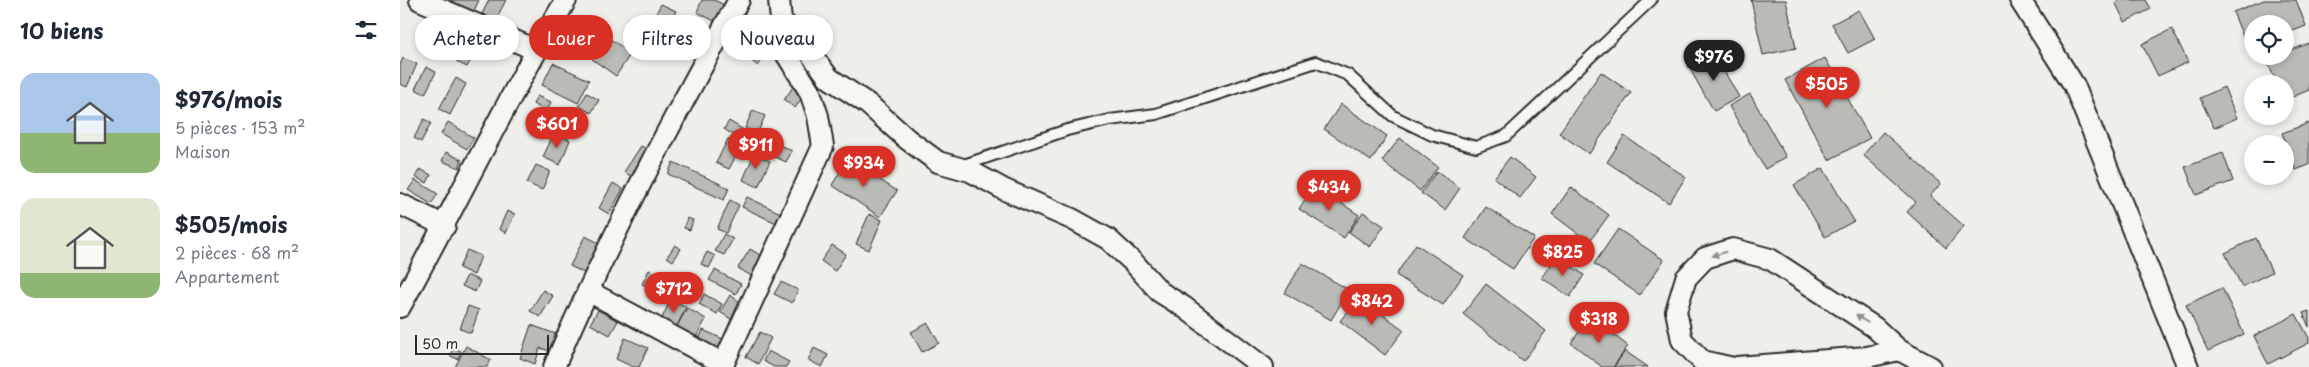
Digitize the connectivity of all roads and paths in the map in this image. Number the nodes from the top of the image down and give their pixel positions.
1 (420, 0) edge
2 (566, 0) edge
3 (739, 0) edge
4 (779, 0) edge
5 (1652, 0) edge
6 (2020, 0) edge
7 (557, 15) edge
8 (780, 15) edge
9 (529, 47) edge
10 (531, 60) edge
11 (790, 60) edge
12 (815, 60) edge
13 (955, 168) junction
14 (400, 204) edge
15 (445, 226) junction
16 (588, 291) junction
17 (400, 307) edge
18 (1899, 350) junction
19 (723, 366) edge
20 (554, 367) edge
21 (1263, 367) edge
22 (1729, 367) edge
23 (1737, 367) edge
24 (1931, 367) edge
25 (2188, 367) edge

1 - 9 street
2 - 7 street
3 - 16 street
4 - 8 street
5 - 13 lane
6 - 25 street
10 - 15 street
11 - 19 street
12 - 13 street
13 - 21 street
14 - 15 street
15 - 17 street
16 - 19 street
16 - 20 street
18 -> 22 street
18 - 23 street
18 - 24 street

